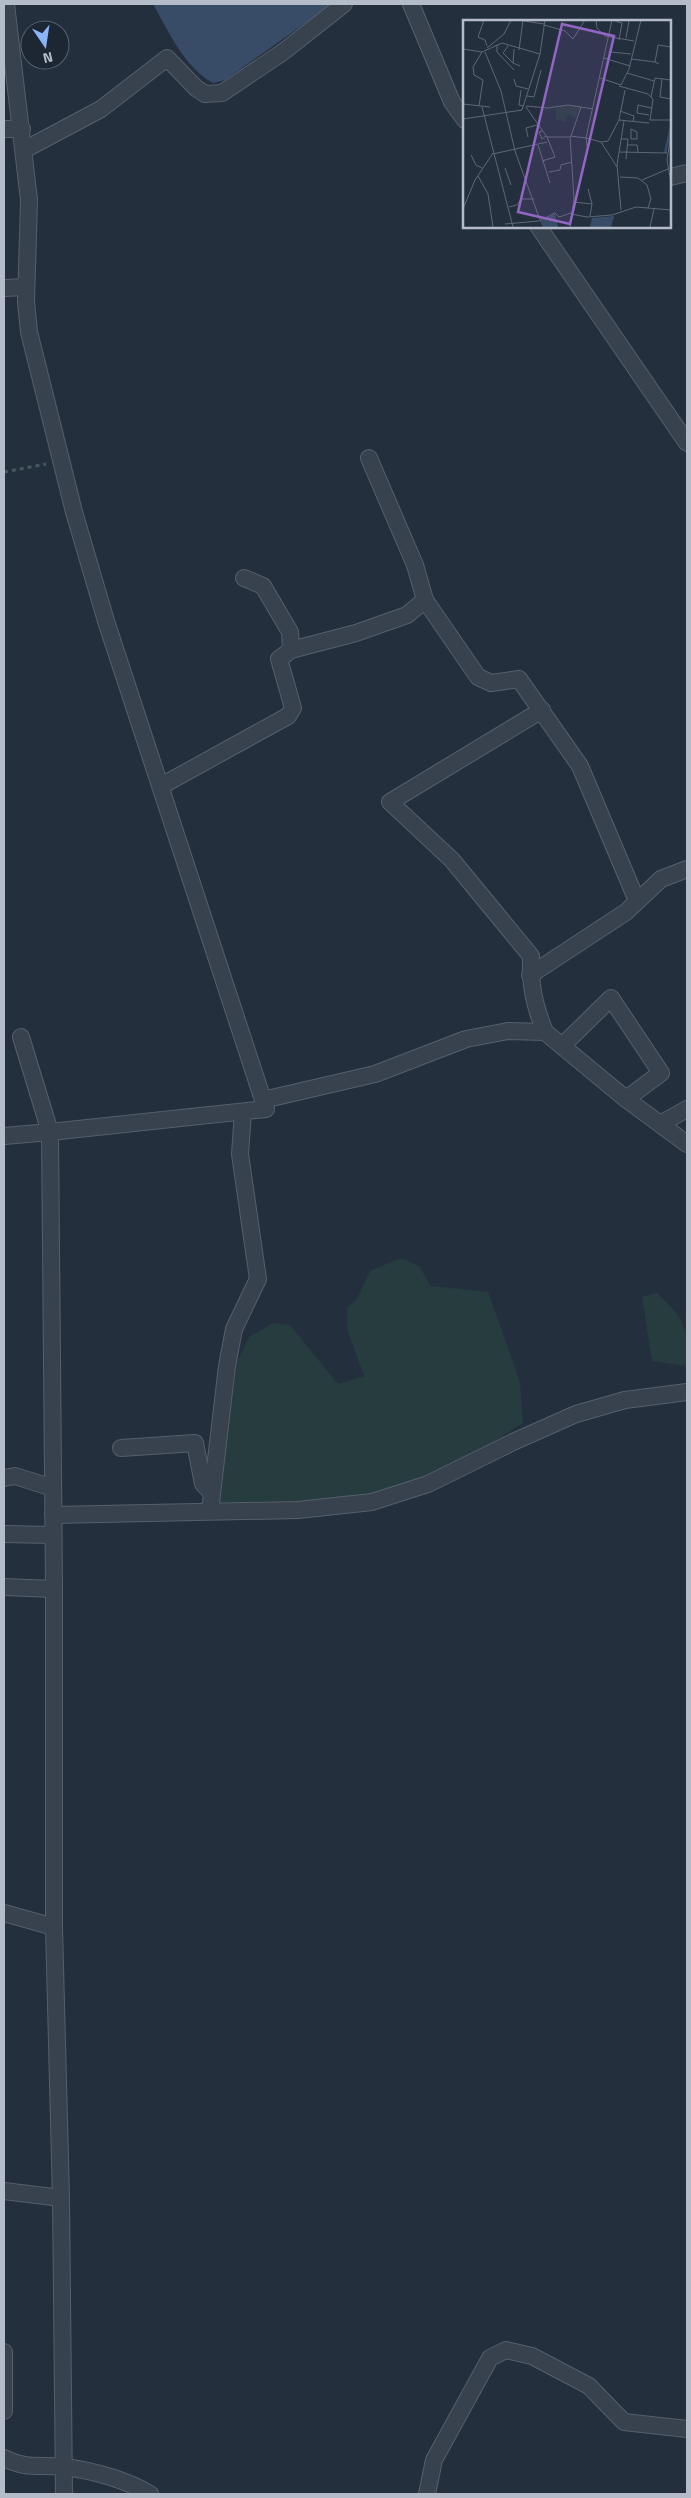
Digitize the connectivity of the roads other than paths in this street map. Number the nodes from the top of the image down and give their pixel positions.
1 (6, 4) edge
2 (344, 4) edge
3 (411, 4) edge
4 (463, 117) edge
5 (4, 129) edge
6 (22, 129) junction
7 (24, 150) junction
8 (687, 173) edge
9 (671, 177) edge
10 (539, 228) edge
11 (26, 287) junction
12 (4, 288) edge
13 (687, 443) edge
14 (369, 458) dead end
15 (244, 578) dead end
16 (425, 600) junction
17 (291, 650) junction
18 (542, 710) junction
19 (161, 786) junction
20 (687, 869) edge
21 (638, 901) junction
22 (530, 975) junction
23 (545, 1032) junction
24 (22, 1036) dead end
25 (562, 1046) junction
26 (626, 1099) junction
27 (263, 1100) junction
28 (687, 1110) edge
29 (243, 1112) junction
30 (660, 1124) junction
31 (50, 1132) junction
32 (4, 1136) edge
33 (687, 1144) edge
34 (687, 1392) edge
35 (121, 1448) dead end
36 (4, 1478) edge
37 (53, 1488) junction
38 (212, 1493) junction
39 (210, 1511) junction
40 (53, 1515) junction
41 (4, 1534) edge
42 (53, 1535) junction
43 (4, 1587) edge
44 (54, 1589) junction
45 (4, 1913) edge
46 (54, 1927) junction
47 (4, 2191) edge
48 (61, 2198) junction
49 (4, 2352) edge
50 (4, 2411) edge
51 (687, 2429) edge
52 (4, 2458) edge
53 (64, 2467) junction
54 (64, 2494) edge
55 (150, 2494) edge
56 (427, 2494) edge

1 - 6 street
2 - 7 street
3 - 4 street
5 - 6 street
6 - 7 street
7 - 11 street
8 - 9 street
10 - 13 street
11 - 12 street
11 - 19 street
14 - 16 street
15 - 17 street
16 - 17 street
16 - 18 street
17 - 19 street
18 - 21 street
18 - 22 street
19 - 27 street
20 - 21 street
21 - 22 street
22 - 23 street
23 - 25 street
23 - 27 street
24 - 31 street
25 - 26 street
25 - 26 street
26 - 30 street
27 - 29 street
28 - 30 street
29 - 31 street
29 - 38 street
30 - 33 street
31 - 32 street
31 - 37 street
34 - 39 street
35 - 38 street
36 - 37 street
37 - 40 street
38 - 39 street
39 - 40 street
40 - 42 street
41 - 42 street
42 - 44 street
43 - 44 street
44 - 46 street
45 - 46 street
46 - 48 street
47 - 48 street
48 - 53 street
49 - 50 street
51 - 56 street
52 - 53 street
53 - 54 street
53 - 55 street

